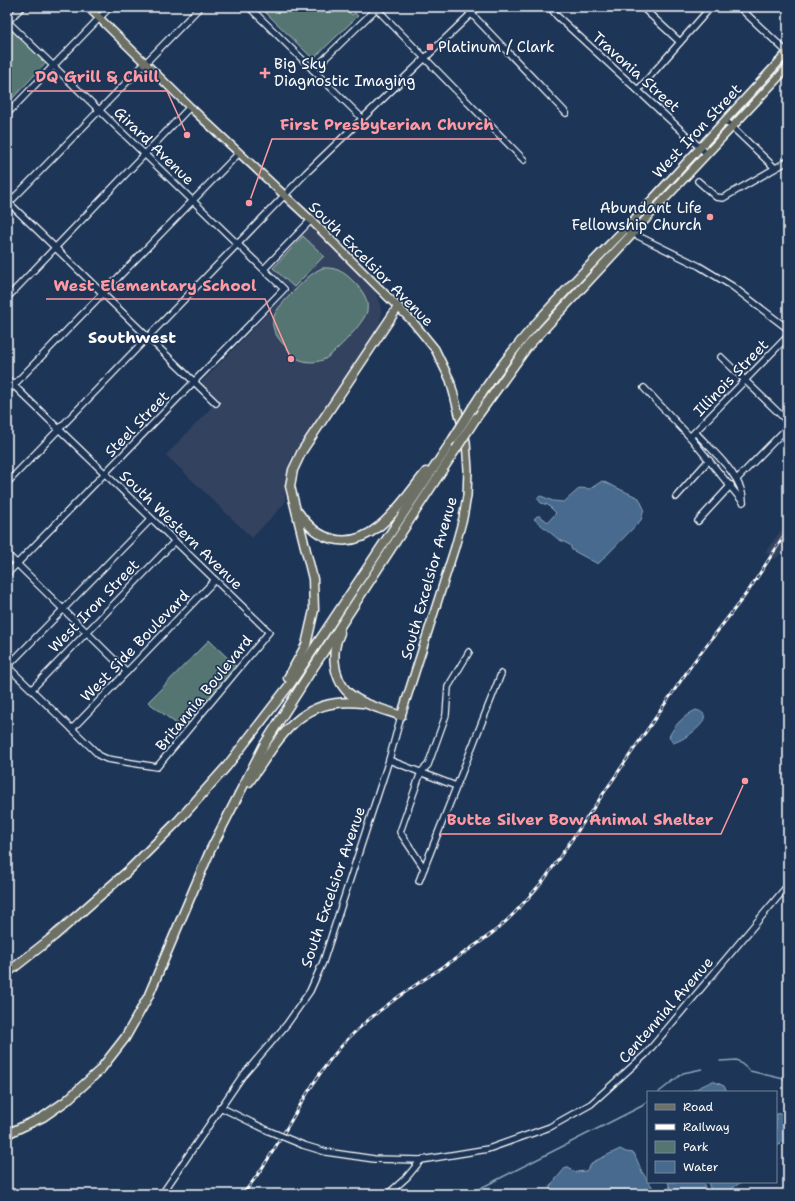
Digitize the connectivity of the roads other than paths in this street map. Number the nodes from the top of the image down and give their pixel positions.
1 (22, 7) edge
2 (88, 7) edge
3 (110, 7) edge
4 (200, 7) edge
5 (249, 7) edge
6 (465, 7) edge
7 (478, 7) edge
8 (550, 7) edge
9 (642, 7) edge
10 (711, 7) edge
11 (739, 7) edge
12 (377, 8) edge
13 (471, 14) junction
14 (99, 18) junction
15 (7, 22) edge
16 (680, 42) junction
17 (788, 53) edge
18 (425, 58) junction
19 (145, 62) junction
20 (53, 66) junction
21 (788, 67) edge
22 (314, 70) junction
23 (638, 90) junction
24 (190, 107) junction
25 (99, 110) junction
26 (7, 114) edge
27 (566, 114) dead end
28 (363, 119) junction
29 (725, 120) junction
30 (732, 127) junction
31 (700, 147) junction
32 (239, 153) junction
33 (146, 154) junction
34 (707, 154) junction
35 (524, 160) dead end
36 (788, 161) edge
37 (775, 168) junction
38 (698, 181) dead end
39 (284, 196) junction
40 (193, 200) junction
41 (8, 203) edge
42 (311, 220) junction
43 (625, 229) junction
44 (633, 233) junction
45 (238, 244) junction
46 (56, 248) junction
47 (264, 269) junction
48 (284, 289) joint
49 (103, 292) junction
50 (7, 298) edge
51 (398, 307) junction
52 (788, 329) edge
53 (788, 336) edge
54 (148, 337) junction
55 (721, 356) dead end
56 (7, 379) edge
57 (746, 381) junction
58 (195, 382) junction
59 (14, 385) junction
60 (644, 388) dead end
61 (7, 392) edge
62 (216, 403) dead end
63 (59, 429) junction
64 (695, 432) junction
65 (690, 437) junction
66 (453, 439) junction
67 (709, 460) junction
68 (105, 474) junction
69 (737, 479) junction
70 (7, 483) edge
71 (732, 485) junction
72 (676, 498) dead end
73 (294, 507) junction
74 (151, 519) junction
75 (698, 521) dead end
76 (175, 541) junction
77 (7, 554) edge
78 (17, 564) junction
79 (381, 564) junction
80 (7, 574) edge
81 (215, 580) junction
82 (62, 609) junction
83 (86, 632) junction
84 (269, 632) joint
85 (469, 652) dead end
86 (7, 667) edge
87 (127, 672) junction
88 (501, 674) dead end
89 (32, 689) junction
90 (366, 703) junction
91 (401, 716) junction
92 (72, 729) junction
93 (254, 729) junction
94 (389, 760) junction
95 (421, 772) junction
96 (456, 786) junction
97 (229, 810) junction
98 (424, 868) junction
99 (419, 881) dead end
100 (788, 885) edge
101 (7, 973) edge
102 (220, 1107) junction
103 (7, 1134) edge
104 (421, 1160) junction
105 (162, 1194) edge
106 (388, 1194) edge

1 - 15 street
2 - 14 main road, South Excelsior Avenue
3 - 14 street
4 - 19 street
5 - 22 street
6 - 13 street
7 - 13 street
8 - 23 street, Travonia Street
9 - 16 street
10 - 16 street
11 - 17 street
12 - 18 street
12 - 22 street
13 - 18 street
13 - 27 street
14 - 19 main road, South Excelsior Avenue
14 - 20 street
15 - 20 street, Girard Avenue
16 - 23 street
17 - 29 main road, West Iron Street
18 - 28 street
18 - 35 street
19 - 24 main road, South Excelsior Avenue
19 - 25 street
20 - 25 street, Girard Avenue
20 - 26 street
21 - 30 main road, West Iron Street
22 - 28 street
23 - 31 street, Travonia Street
24 - 32 main road, South Excelsior Avenue
24 - 33 street
25 - 33 street, Girard Avenue
25 - 41 street
28 - 39 street
29 - 30 street
29 - 31 main road, West Iron Street
30 - 34 main road, West Iron Street
30 - 37 street
31 - 34 street, Travonia Street
31 - 43 main road, West Iron Street
32 - 39 main road, South Excelsior Avenue
32 - 40 street
33 - 40 street, Girard Avenue
33 - 46 street
34 - 44 main road, West Iron Street
36 - 37 street
37 - 38 street
39 - 42 main road, South Excelsior Avenue
39 - 45 street
40 - 45 street, Girard Avenue
40 - 49 street
41 - 46 street
42 - 47 street
42 - 51 main road, South Excelsior Avenue
43 - 44 street
43 - 66 highway, bridge
44 - 52 street
44 - 79 highway, bridge
45 - 47 street, Girard Avenue
45 - 54 street
46 - 49 street
46 - 50 street
47 - 48 street, Girard Avenue
48 - 58 street, Steel Street
49 - 54 street
49 - 59 street
51 - 73 highway
51 - 91 main road, South Excelsior Avenue
53 - 57 street, Illinois Street
54 - 58 street
54 - 63 street
55 - 57 street
56 - 59 street, South Western Avenue
57 - 64 street, Illinois Street
57 - 69 street
58 - 62 street
58 - 68 street, Steel Street
59 - 61 street
59 - 63 street, South Western Avenue
60 - 65 street
63 - 68 street, South Western Avenue
63 - 70 street
64 - 65 street, Illinois Street
64 - 69 street
65 - 67 street
66 - 73 highway
66 - 93 highway
67 - 71 street
67 - 72 street
68 - 74 street, South Western Avenue
68 - 78 street, Steel Street
69 - 71 street
71 - 75 street
73 - 93 highway
74 - 76 street, South Western Avenue
74 - 82 street
76 - 81 street, South Western Avenue
76 - 83 street, West Iron Street
77 - 78 street
78 - 80 street, Steel Street
78 - 82 street
79 - 90 highway
79 - 97 highway
81 - 84 street, South Western Avenue
81 - 87 street, West Side Boulevard
82 - 83 street
82 - 86 street
83 - 87 street
83 - 89 street, West Iron Street
84 - 92 street, Britannia Boulevard
85 - 95 street
86 - 89 street
87 - 92 street, West Side Boulevard
88 - 96 street
89 - 92 street
90 - 91 highway
90 - 97 highway
91 - 94 street, South Excelsior Avenue
93 - 101 highway
94 - 95 street
94 - 102 street, South Excelsior Avenue
95 - 96 street
95 - 98 street
96 - 98 street
97 - 103 highway
98 - 99 street
100 - 104 street, Centennial Avenue
102 - 104 street, Centennial Avenue, bridge
102 - 105 street, South Excelsior Avenue
104 - 106 street

